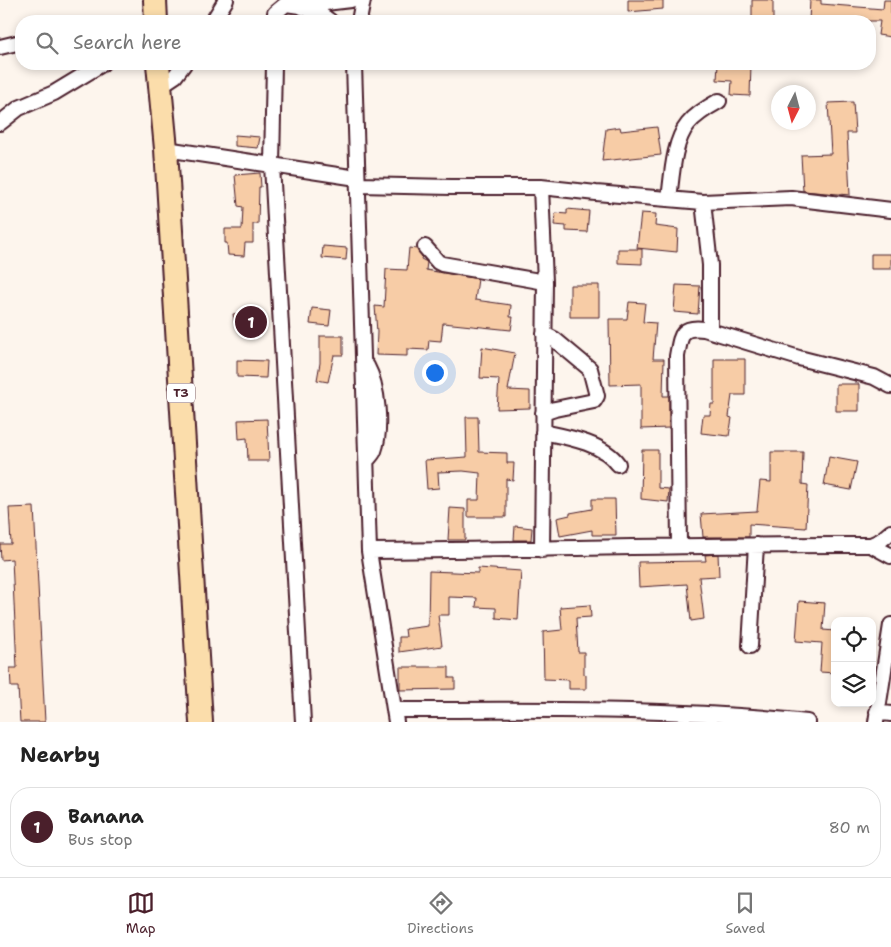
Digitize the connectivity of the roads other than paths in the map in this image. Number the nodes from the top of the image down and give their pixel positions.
1 (155, 0) edge
2 (226, 0) edge
3 (351, 0) edge
4 (362, 0) edge
5 (300, 6) junction
6 (274, 11) edge
7 (156, 15) edge
8 (217, 15) edge
9 (321, 15) edge
10 (360, 15) edge
11 (15, 43) edge
12 (0, 47) edge
13 (92, 70) edge
14 (180, 70) edge
15 (274, 70) edge
16 (354, 70) edge
17 (159, 75) edge
18 (720, 101) dead end
19 (0, 124) edge
20 (166, 149) junction
21 (272, 165) junction
22 (358, 181) junction
23 (541, 187) junction
24 (669, 199) junction
25 (703, 202) junction
26 (891, 210) edge
27 (425, 247) dead end
28 (545, 282) junction
29 (710, 331) junction
30 (544, 334) junction
31 (891, 386) edge
32 (543, 414) junction
33 (543, 432) junction
34 (618, 464) dead end
35 (891, 532) edge
36 (679, 545) junction
37 (756, 545) junction
38 (871, 546) junction
39 (542, 550) junction
40 (369, 551) junction
41 (891, 556) edge
42 (891, 625) edge
43 (750, 646) dead end
44 (396, 716) edge
45 (881, 716) edge
46 (201, 722) edge
47 (303, 722) edge
48 (807, 722) edge

1 - 7 highway
2 - 8 street
3 - 5 street
4 - 10 street
5 - 6 street
5 - 9 street
11 - 12 street
13 - 19 street
14 - 17 street
15 - 21 street
16 - 22 street
17 - 20 highway, T3
18 - 24 street
20 - 21 street
20 - 46 highway, T3
21 - 22 street
21 - 47 street
22 - 23 street
22 - 40 street
23 - 24 street
23 - 28 street
24 - 25 street
25 - 26 street
25 - 29 street
27 - 28 street
28 - 30 street
29 - 31 street
29 - 36 street
30 - 32 street
30 - 32 street
32 - 33 street
33 - 34 street
33 - 39 street
35 - 38 street
36 - 37 street
36 - 39 street
37 - 38 street
37 - 43 street
38 - 41 street
39 - 40 street
40 - 44 street
42 - 45 street
44 - 48 street

